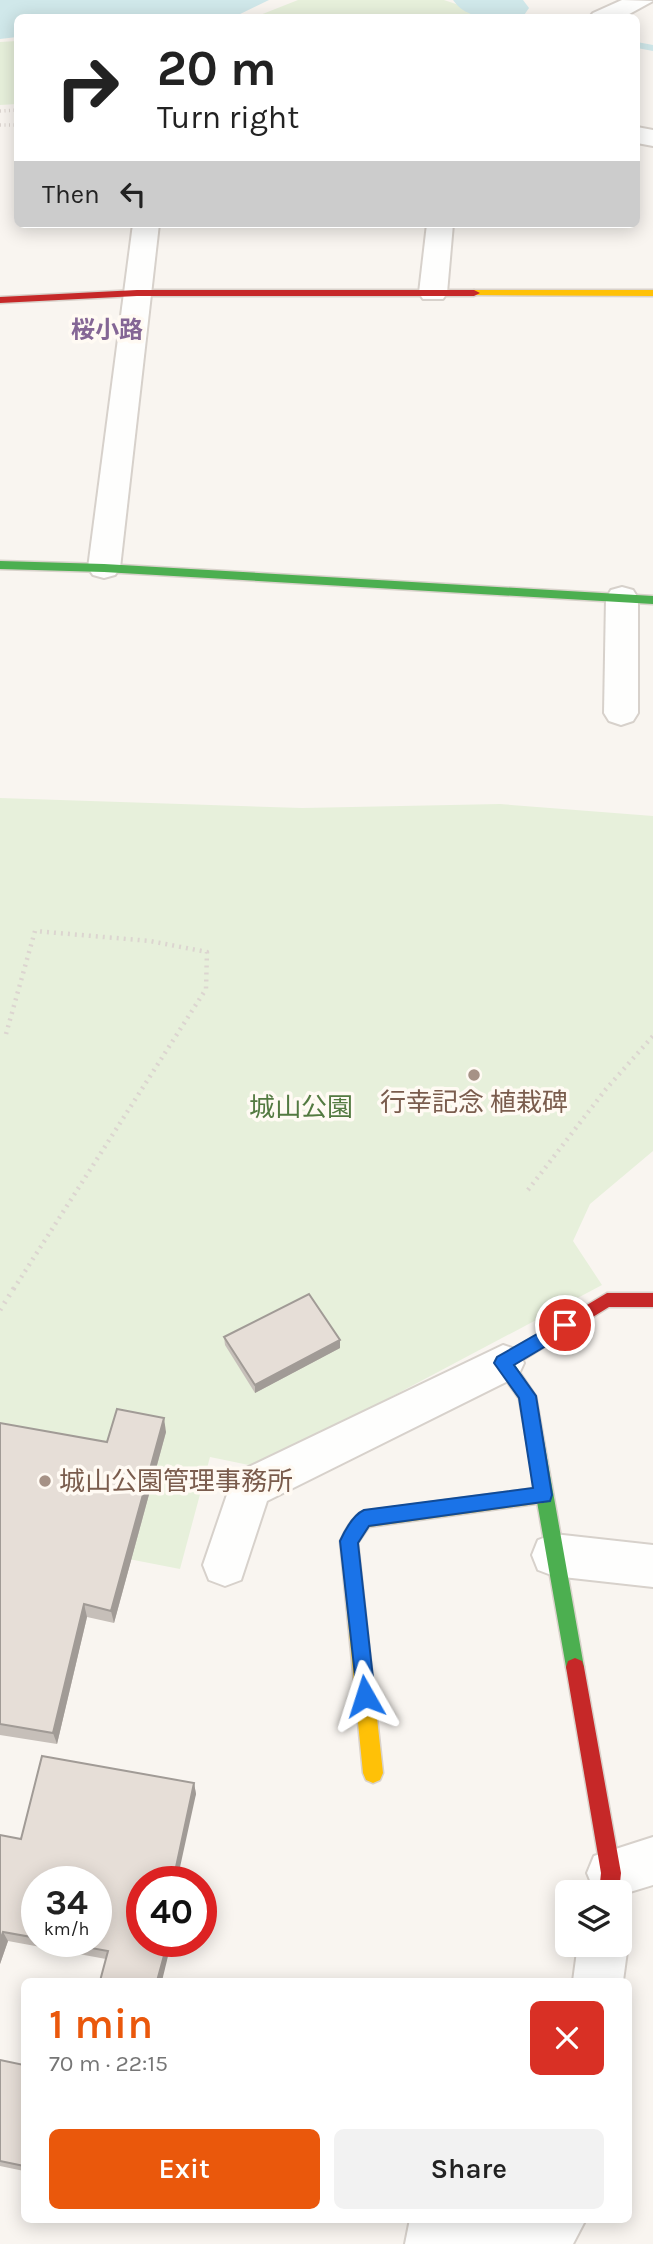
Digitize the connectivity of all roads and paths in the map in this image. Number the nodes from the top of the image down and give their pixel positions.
1 (642, 0) edge
2 (610, 14) edge
3 (145, 228) edge
4 (440, 228) edge
5 (137, 293) junction
6 (433, 293) junction
7 (653, 293) edge
8 (0, 300) edge
9 (0, 565) edge
10 (104, 568) junction
11 (637, 599) edge
12 (621, 713) dead end
13 (6, 1034) dead end
14 (653, 1036) edge
15 (528, 1190) dead end
16 (653, 1300) edge
17 (0, 1310) edge
18 (503, 1363) junction
19 (543, 1495) junction
20 (554, 1555) junction
21 (225, 1565) dead end
22 (653, 1566) edge
23 (373, 1773) dead end
24 (625, 1875) edge
25 (601, 1957) edge
26 (598, 1978) edge
27 (435, 2223) edge
28 (435, 2223) edge
29 (556, 2223) edge
30 (432, 2244) edge

1 - 2 street
3 - 5 street
4 - 6 street
5 - 6 street
5 - 8 street
5 - 10 street
6 - 7 street
9 - 10 street
10 - 11 street
11 - 12 street
13 - 17 path
14 - 15 path
16 - 18 street
18 - 19 street
18 - 21 street
19 - 20 street
19 - 23 street
20 - 22 street
20 - 24 street
25 - 26 street
27 - 30 street
28 - 29 street

